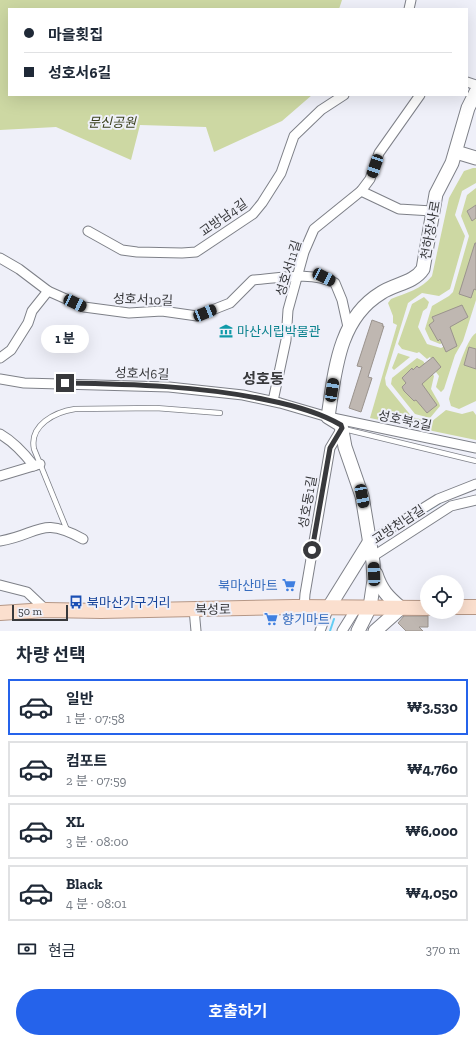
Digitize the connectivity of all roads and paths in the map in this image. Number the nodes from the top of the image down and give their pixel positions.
1 (476, 92) edge
2 (342, 96) edge
3 (419, 96) edge
4 (456, 152) junction
5 (476, 158) edge
6 (362, 191) junction
7 (432, 211) junction
8 (88, 231) dead end
9 (0, 258) edge
10 (298, 277) junction
11 (48, 291) junction
12 (348, 328) junction
13 (0, 358) edge
14 (0, 379) edge
15 (273, 401) junction
16 (220, 413) dead end
17 (328, 417) junction
18 (342, 428) junction
19 (0, 434) edge
20 (476, 448) edge
21 (476, 461) edge
22 (37, 465) junction
23 (0, 476) edge
24 (476, 484) edge
25 (476, 500) edge
26 (67, 530) junction
27 (0, 540) edge
28 (83, 540) dead end
29 (370, 541) junction
30 (372, 559) junction
31 (0, 586) edge
32 (329, 607) junction
33 (364, 607) junction
34 (464, 607) edge
35 (476, 607) edge
36 (304, 608) junction
37 (401, 608) junction
38 (420, 608) edge
39 (194, 609) junction
40 (46, 610) junction
41 (0, 613) edge
42 (196, 631) edge
43 (320, 631) edge
44 (342, 631) edge
45 (358, 631) edge
46 (375, 631) edge

1 - 4 main road, 천하장사로
2 - 8 street, 교방남4길
3 - 6 street
4 - 5 main road
4 - 7 main road, 천하장사로
6 - 7 street
6 - 10 street, 성호서11길
7 - 12 main road, 천하장사로
9 - 11 street, 성호서10길
10 - 11 street, 성호서10길
10 - 12 street, 성호서10길
10 - 15 street, 성호서11길
11 - 13 street
12 - 17 main road, 천하장사로
14 - 15 street, 성호서6길
15 - 17 street, 성호서6길
16 - 22 lane
17 - 18 main road
17 - 20 street, 성호북2길
18 - 21 lane
18 - 29 main road
18 - 36 street, 성호동1길
19 - 22 street
22 - 23 street
22 - 26 lane
24 - 29 street, 교방천남길
25 - 30 street
26 - 27 street
26 - 28 street
29 - 30 main road
29 - 32 main road, 교방천남길
30 - 33 main road
30 - 37 main road
31 - 40 street
32 - 33 main road, 북성로
32 - 36 main road, 북성로
32 - 43 street, 교방천남길
33 - 37 main road, 북성로
33 - 44 street
33 - 45 main road
34 - 35 main road
36 - 39 main road, 북성로
37 - 38 main road, 북성로
37 - 46 main road
39 - 40 main road, 북성로
39 - 42 street
40 - 41 main road, 북성로

